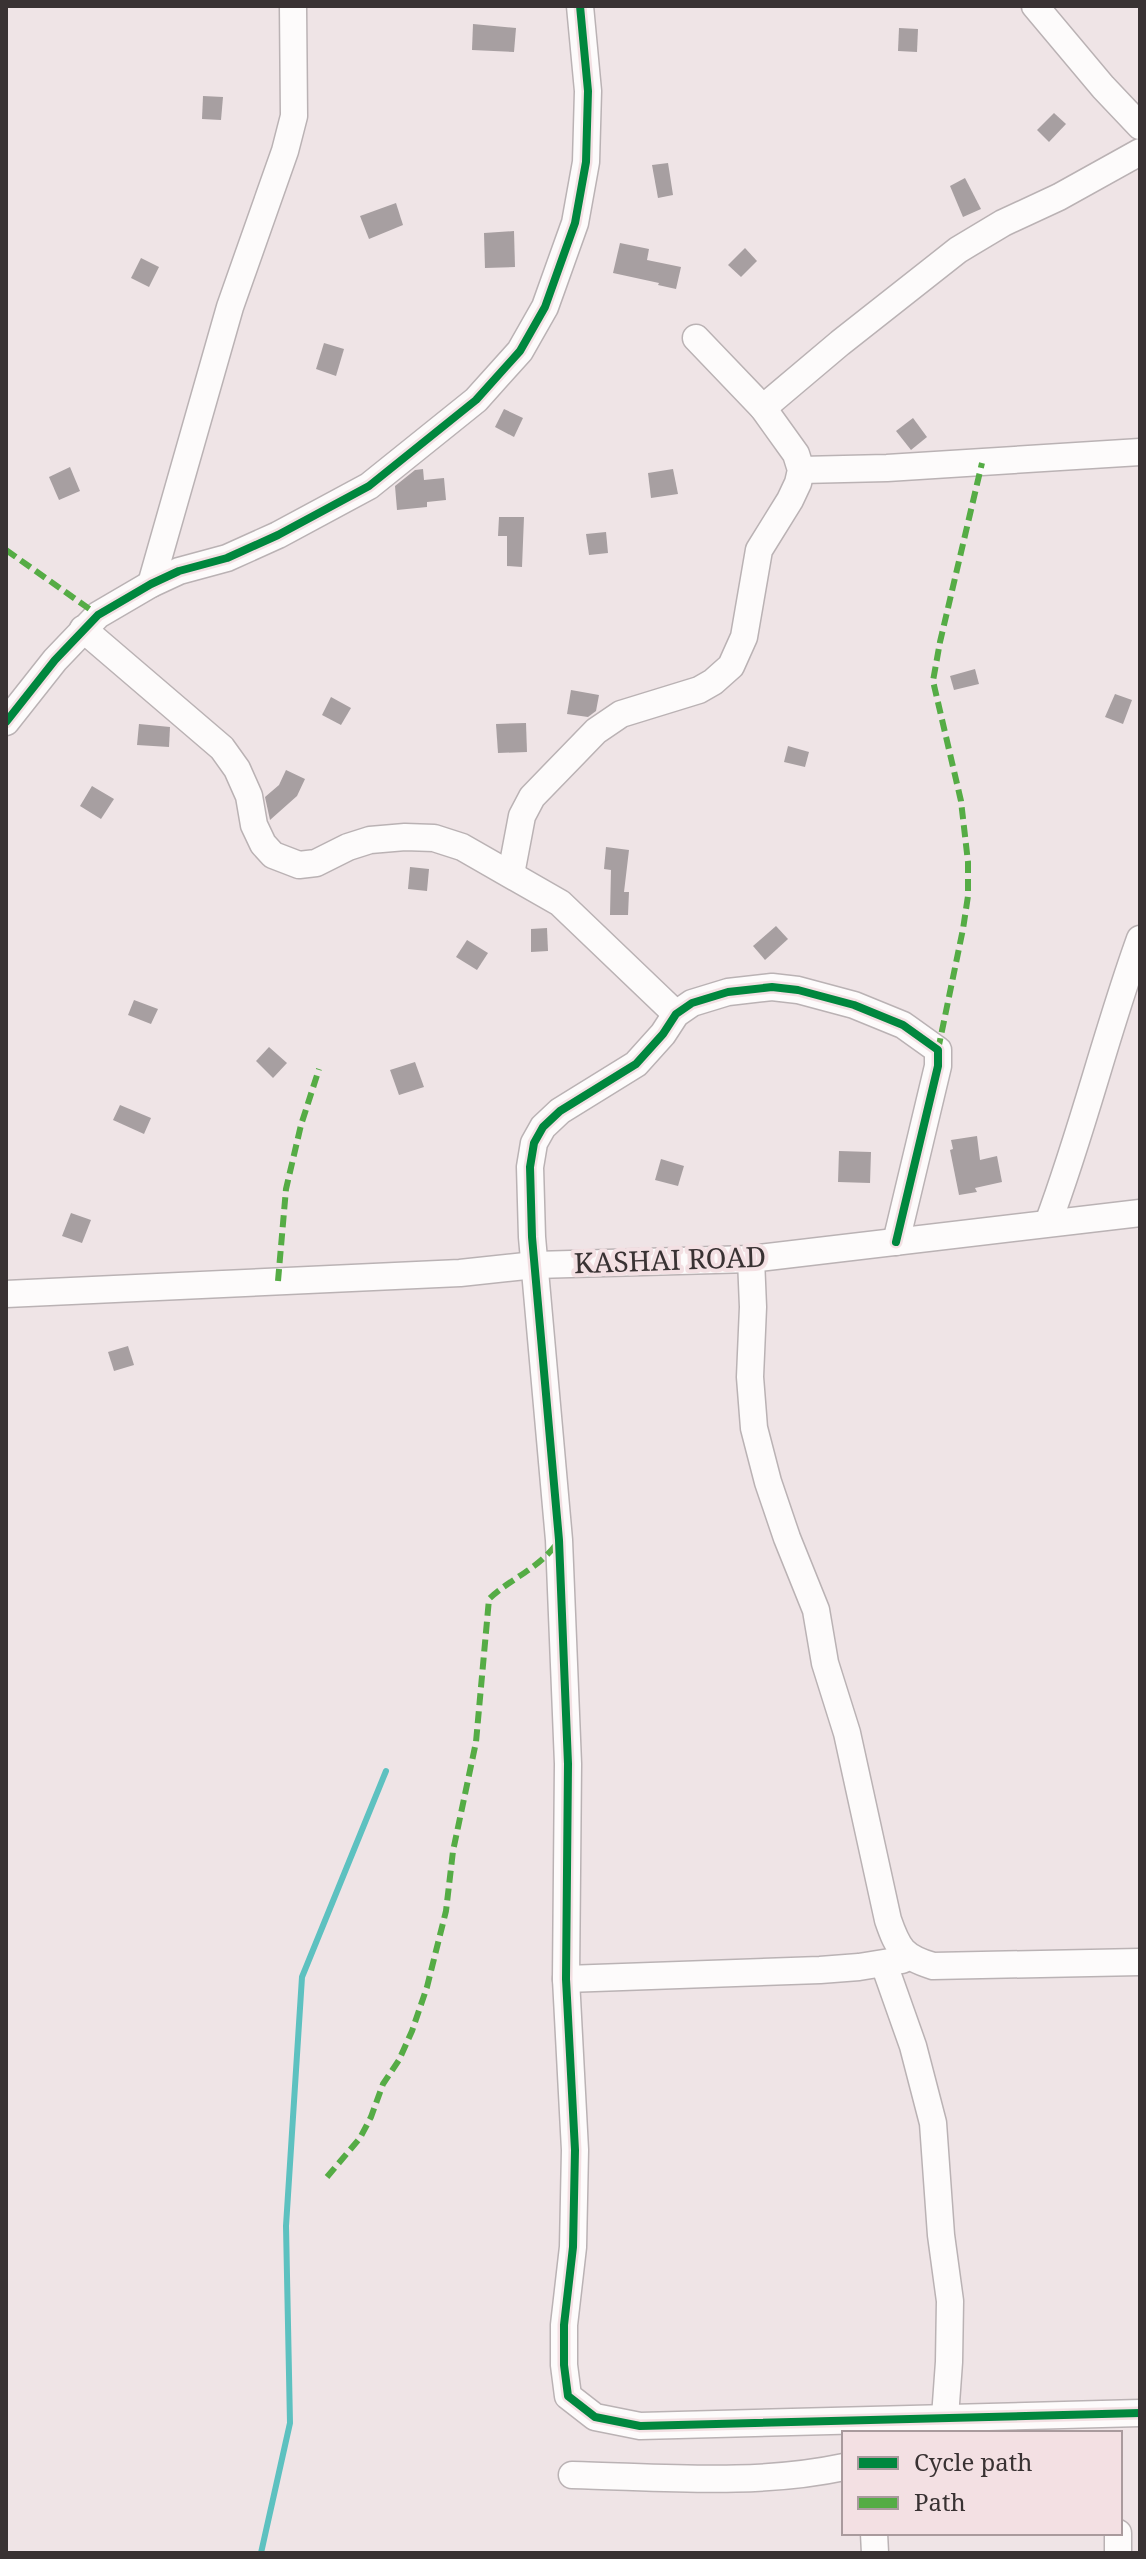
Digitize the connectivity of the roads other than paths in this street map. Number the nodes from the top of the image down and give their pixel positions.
1 (293, 6) edge
2 (580, 6) edge
3 (1035, 6) edge
4 (1140, 126) edge
5 (1140, 152) edge
6 (696, 338) dead end
7 (763, 408) junction
8 (1140, 452) edge
9 (801, 470) junction
10 (151, 584) junction
11 (83, 629) junction
12 (6, 722) edge
13 (511, 874) junction
14 (1140, 939) edge
15 (676, 1014) junction
16 (1140, 1213) edge
17 (1048, 1223) junction
18 (896, 1242) junction
19 (751, 1259) junction
20 (535, 1265) junction
21 (6, 1294) edge
22 (897, 1962) junction
23 (1140, 1962) edge
24 (566, 1979) junction
25 (1140, 2413) edge
26 (945, 2417) junction
27 (1114, 2423) edge
28 (924, 2431) edge
29 (842, 2467) edge
30 (572, 2475) dead end

1 - 10 street
2 - 10 street
3 - 4 street
5 - 7 street
6 - 7 street
7 - 9 street
8 - 9 street
9 - 13 street
10 - 11 street
11 - 12 street
11 - 13 street
13 - 15 street
14 - 17 street
15 - 18 street
15 - 20 street
16 - 17 street, KASHAI ROAD
17 - 18 street, KASHAI ROAD
18 - 19 street, KASHAI ROAD
19 - 20 street, KASHAI ROAD
19 - 22 street
20 - 21 street, KASHAI ROAD
20 - 24 street
22 - 23 street
22 - 24 street
22 - 26 street
24 - 26 street
25 - 27 street
26 - 27 street
26 - 28 street
29 - 30 street

